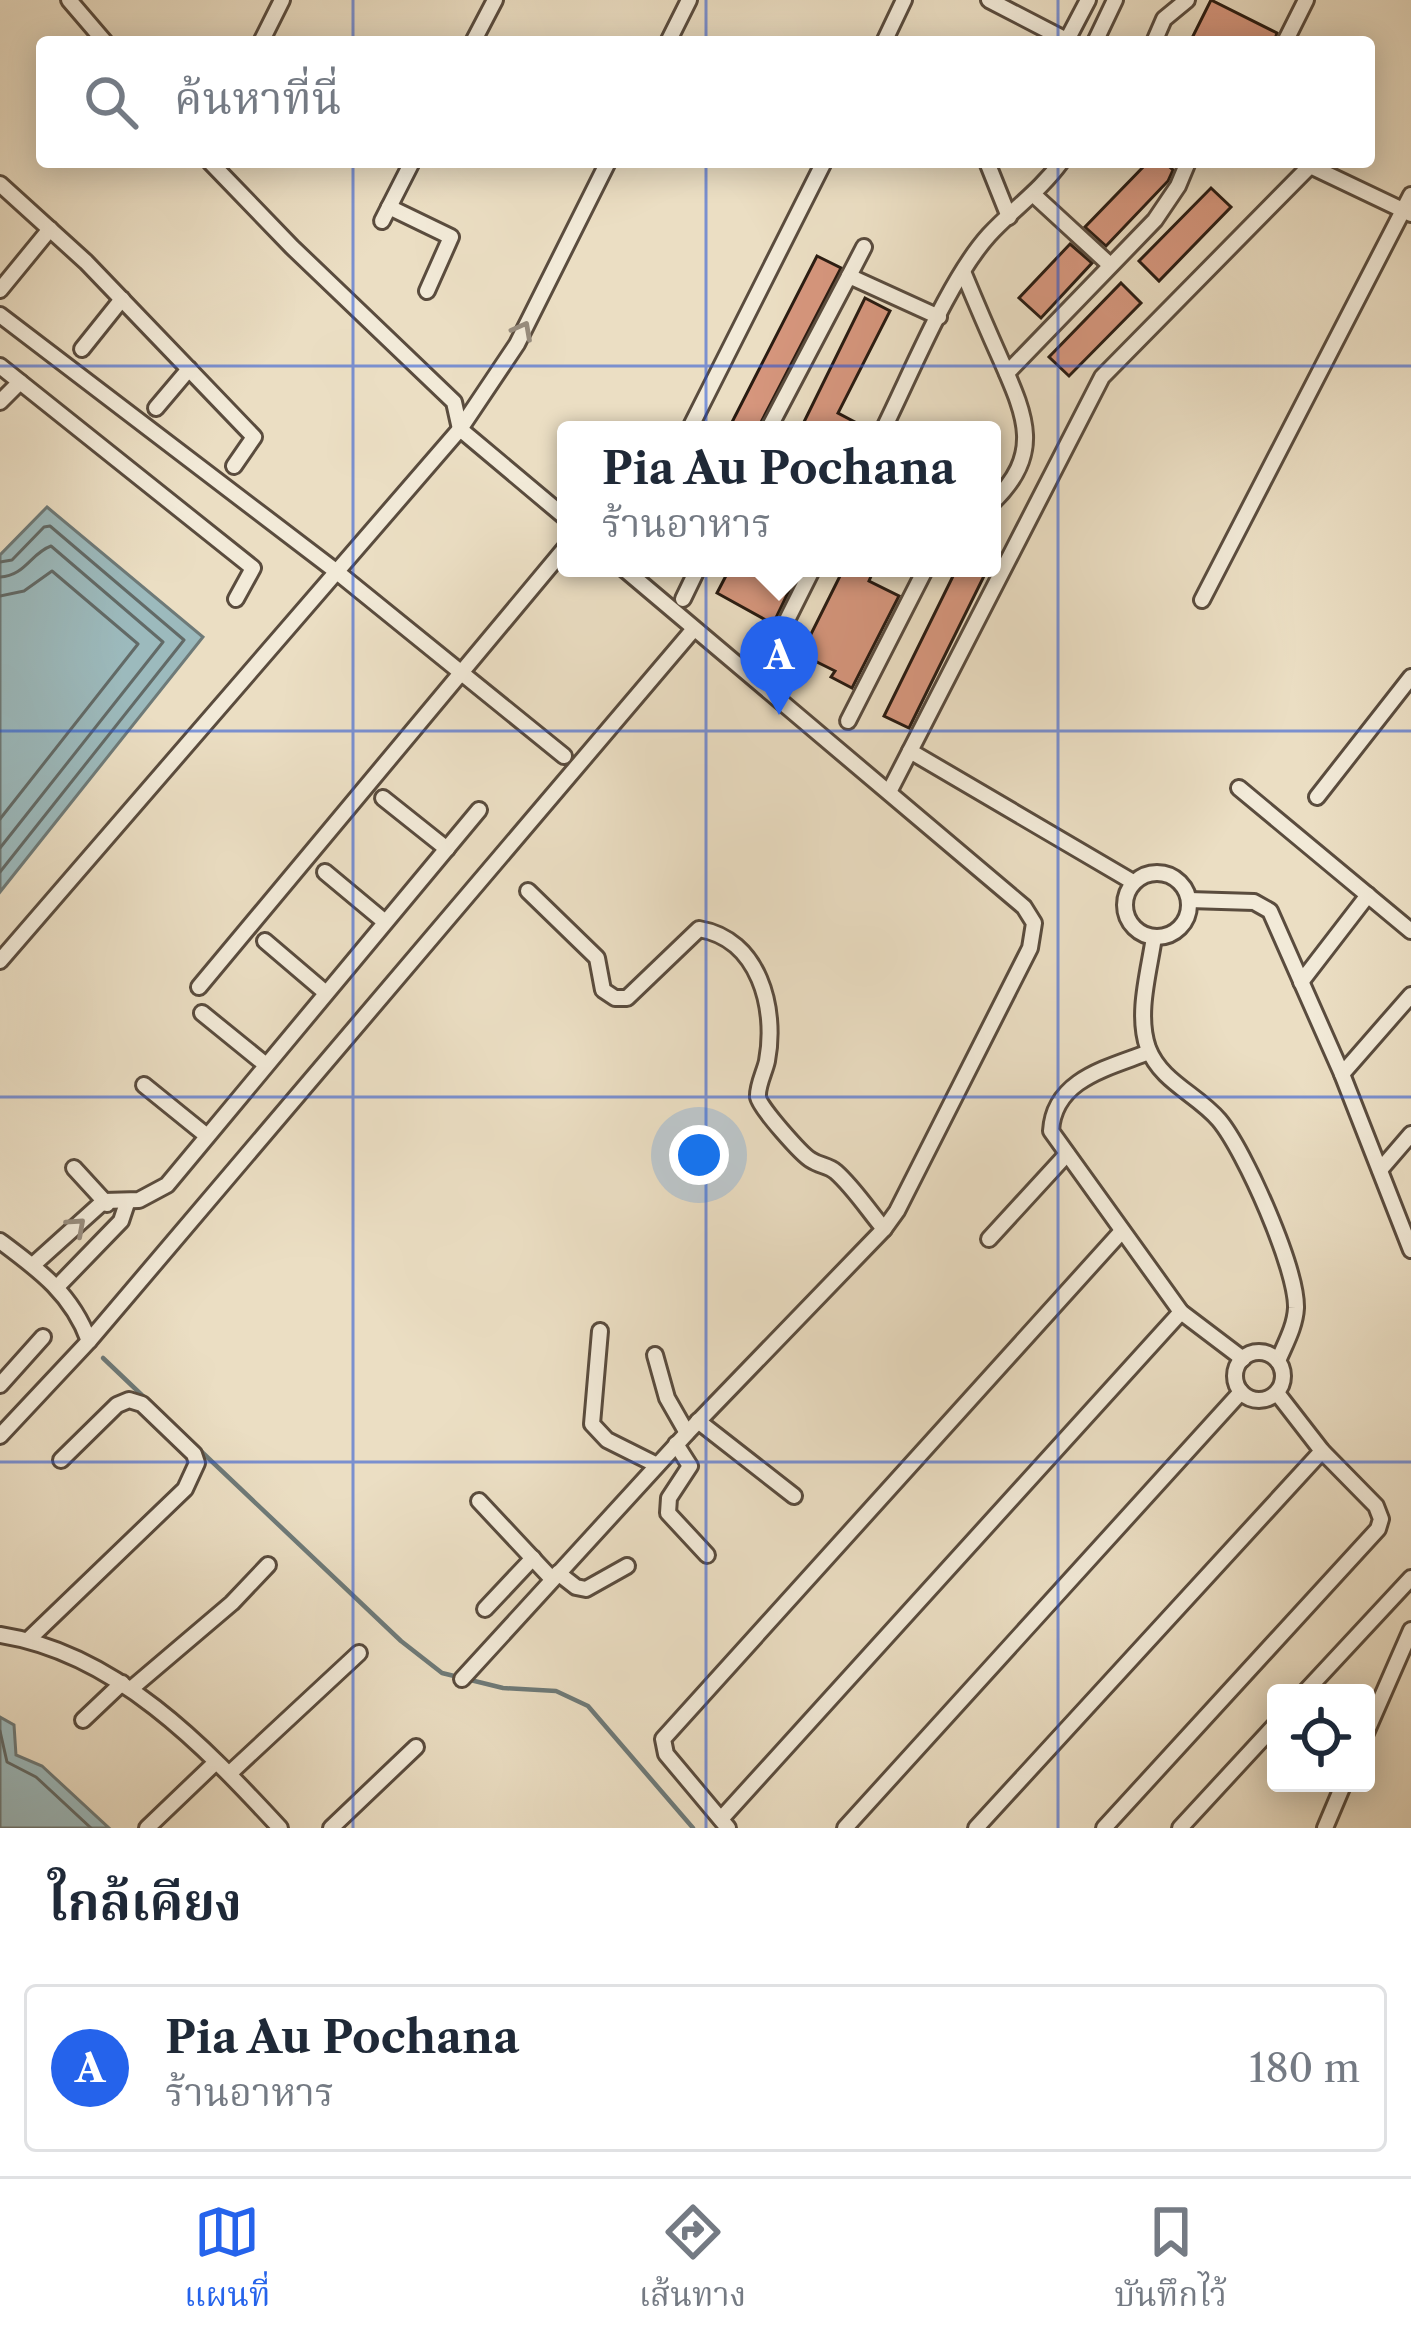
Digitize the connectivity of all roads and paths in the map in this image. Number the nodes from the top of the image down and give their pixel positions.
1 (69, 0) edge
2 (282, 0) edge
3 (495, 0) edge
4 (689, 0) edge
5 (904, 0) edge
6 (988, 0) edge
7 (1088, 0) edge
8 (1114, 0) edge
9 (1187, 0) edge
10 (1306, 0) edge
11 (1038, 25) junction
12 (100, 36) edge
13 (264, 36) edge
14 (476, 36) edge
15 (671, 36) edge
16 (887, 36) edge
17 (1041, 36) edge
18 (1059, 36) edge
19 (1070, 36) edge
20 (1099, 36) edge
21 (1157, 36) edge
22 (1288, 36) edge
23 (216, 168) edge
24 (409, 168) edge
25 (605, 168) edge
26 (821, 168) edge
27 (989, 168) edge
28 (1055, 168) edge
29 (1186, 168) edge
30 (1301, 168) edge
31 (1313, 168) edge
32 (0, 184) edge
33 (1034, 195) junction
34 (1411, 195) edge
35 (1407, 213) edge
36 (1009, 217) junction
37 (50, 229) junction
38 (864, 247) dead end
39 (1109, 264) junction
40 (964, 274) junction
41 (849, 276) junction
42 (0, 290) edge
43 (427, 291) dead end
44 (122, 299) junction
45 (0, 315) edge
46 (939, 317) junction
47 (82, 349) dead end
48 (0, 366) edge
49 (189, 369) junction
50 (1007, 373) junction
51 (20, 382) junction
52 (0, 402) edge
53 (156, 408) dead end
54 (693, 421) edge
55 (773, 421) edge
56 (887, 421) edge
57 (460, 429) junction
58 (235, 466) dead end
59 (1001, 494) edge
60 (557, 510) edge
61 (557, 557) edge
62 (337, 572) junction
63 (1001, 574) edge
64 (632, 577) edge
65 (694, 577) edge
66 (808, 577) edge
67 (921, 577) edge
68 (999, 577) edge
69 (236, 599) dead end
70 (683, 599) dead end
71 (1202, 600) dead end
72 (693, 630) junction
73 (769, 656) dead end
74 (458, 671) junction
75 (1411, 676) edge
76 (848, 721) dead end
77 (910, 752) junction
78 (564, 756) dead end
79 (1239, 788) dead end
80 (889, 792) junction
81 (1317, 797) dead end
82 (383, 798) dead end
83 (479, 810) dead end
84 (447, 849) junction
85 (325, 872) dead end
86 (1133, 882) junction
87 (528, 891) dead end
88 (1368, 895) junction
89 (1189, 900) junction
90 (385, 922) junction
91 (1411, 932) edge
92 (1154, 937) junction
93 (265, 941) dead end
94 (0, 961) edge
95 (1301, 982) junction
96 (199, 987) dead end
97 (326, 993) junction
98 (1411, 994) edge
99 (202, 1013) dead end
100 (1150, 1052) junction
101 (266, 1065) junction
102 (1342, 1074) junction
103 (144, 1084) dead end
104 (1411, 1134) edge
105 (207, 1136) junction
106 (1067, 1154) junction
107 (74, 1168) dead end
108 (1381, 1170) junction
109 (104, 1201) junction
110 (127, 1203) junction
111 (122, 1221) junction
112 (884, 1228) junction
113 (1122, 1231) junction
114 (989, 1238) dead end
115 (0, 1241) edge
116 (1411, 1250) edge
117 (33, 1265) junction
118 (58, 1286) junction
119 (1181, 1312) junction
120 (600, 1331) dead end
121 (43, 1336) dead end
122 (89, 1341) junction
123 (655, 1355) dead end
124 (1243, 1359) junction
125 (1277, 1361) junction
126 (0, 1385) edge
127 (1241, 1392) junction
128 (1277, 1393) junction
129 (687, 1433) junction
130 (0, 1436) edge
131 (1322, 1451) junction
132 (61, 1460) dead end
133 (657, 1465) junction
134 (794, 1496) dead end
135 (478, 1501) dead end
136 (707, 1555) dead end
137 (533, 1558) junction
138 (268, 1565) dead end
139 (627, 1566) dead end
140 (555, 1576) junction
141 (1411, 1578) edge
142 (485, 1609) dead end
143 (1411, 1630) edge
144 (0, 1635) edge
145 (29, 1639) junction
146 (359, 1653) dead end
147 (462, 1678) dead end
148 (1312, 1684) edge
149 (127, 1686) junction
150 (1375, 1712) edge
151 (83, 1720) dead end
152 (1267, 1734) edge
153 (416, 1748) dead end
154 (216, 1762) junction
155 (230, 1773) junction
156 (1340, 1792) edge
157 (724, 1824) edge
158 (147, 1828) edge
159 (280, 1828) edge
160 (331, 1828) edge
161 (845, 1828) edge
162 (976, 1828) edge
163 (1104, 1828) edge
164 (1180, 1828) edge
165 (1325, 1828) edge

1 - 12 street
2 - 13 street
3 - 14 street
4 - 15 street
5 - 16 street
6 - 11 street
7 - 19 street
8 - 20 street
9 - 21 street
10 - 22 street
11 - 17 street
11 - 18 street
23 - 57 street
24 - 43 street
57 -> 25 street
26 - 54 street
27 - 36 street
28 - 33 street
29 - 39 street
30 - 63 street
31 - 35 street
32 - 37 street
33 - 36 street
33 - 39 street
34 - 35 street
35 - 71 street
36 - 40 street
37 - 42 street
37 - 44 street
38 - 41 street
39 - 50 street
40 - 46 street
40 - 50 street
41 - 46 street
41 - 55 street
44 - 47 street
44 - 49 street
45 - 62 street
46 - 56 street
48 - 51 street
49 - 53 street
49 - 58 street
50 - 59 street
51 - 52 street
51 - 69 street
57 - 60 street
57 - 62 street
61 - 74 street
62 - 74 street
62 - 94 street
64 - 72 street
65 - 70 street
66 - 73 street
67 - 76 street
68 - 77 street
72 - 80 street
72 - 122 street
74 - 78 street
74 - 96 street
75 - 81 street
77 - 80 street
77 - 86 street
79 - 88 street
80 - 112 street
82 - 84 street
83 - 84 street
84 - 90 street
85 - 90 street
86 - 89 street
86 - 92 street
87 - 112 street
88 - 91 street
88 - 95 street
89 - 92 street
89 - 95 street
90 - 97 street
92 - 100 street
93 - 97 street
95 - 102 street
97 - 101 street
98 - 102 street
99 - 101 street
100 - 106 street
100 - 125 street
101 - 105 street
102 - 108 street
103 - 105 street
104 - 108 street
105 - 110 street
106 - 113 street
106 - 114 street
107 - 109 street
108 - 116 street
109 - 110 street
109 - 111 street
117 -> 109 street
110 - 111 street
111 - 118 street
112 - 129 street
113 - 119 street
113 - 157 street
115 - 117 street
117 - 118 street
118 - 122 street
119 - 124 street
119 - 157 street
120 - 133 street
121 - 126 street
122 - 130 street
123 - 129 street
124 - 125 street
124 - 127 street
125 - 128 street
127 - 128 street
127 - 161 street
128 - 131 street
129 - 133 street
129 - 134 street
129 - 136 street
131 - 162 street
131 - 163 street
132 - 145 street
133 - 140 street
135 - 137 street
137 - 140 street
137 - 142 street
138 - 149 street
139 - 140 street
140 - 147 street
141 - 148 street
143 - 150 street
144 - 145 street
145 - 149 street
146 - 155 street
149 - 151 street
149 - 154 street
152 - 164 street
153 - 160 street
154 - 155 street
154 - 158 street
155 - 159 street
156 - 165 street

